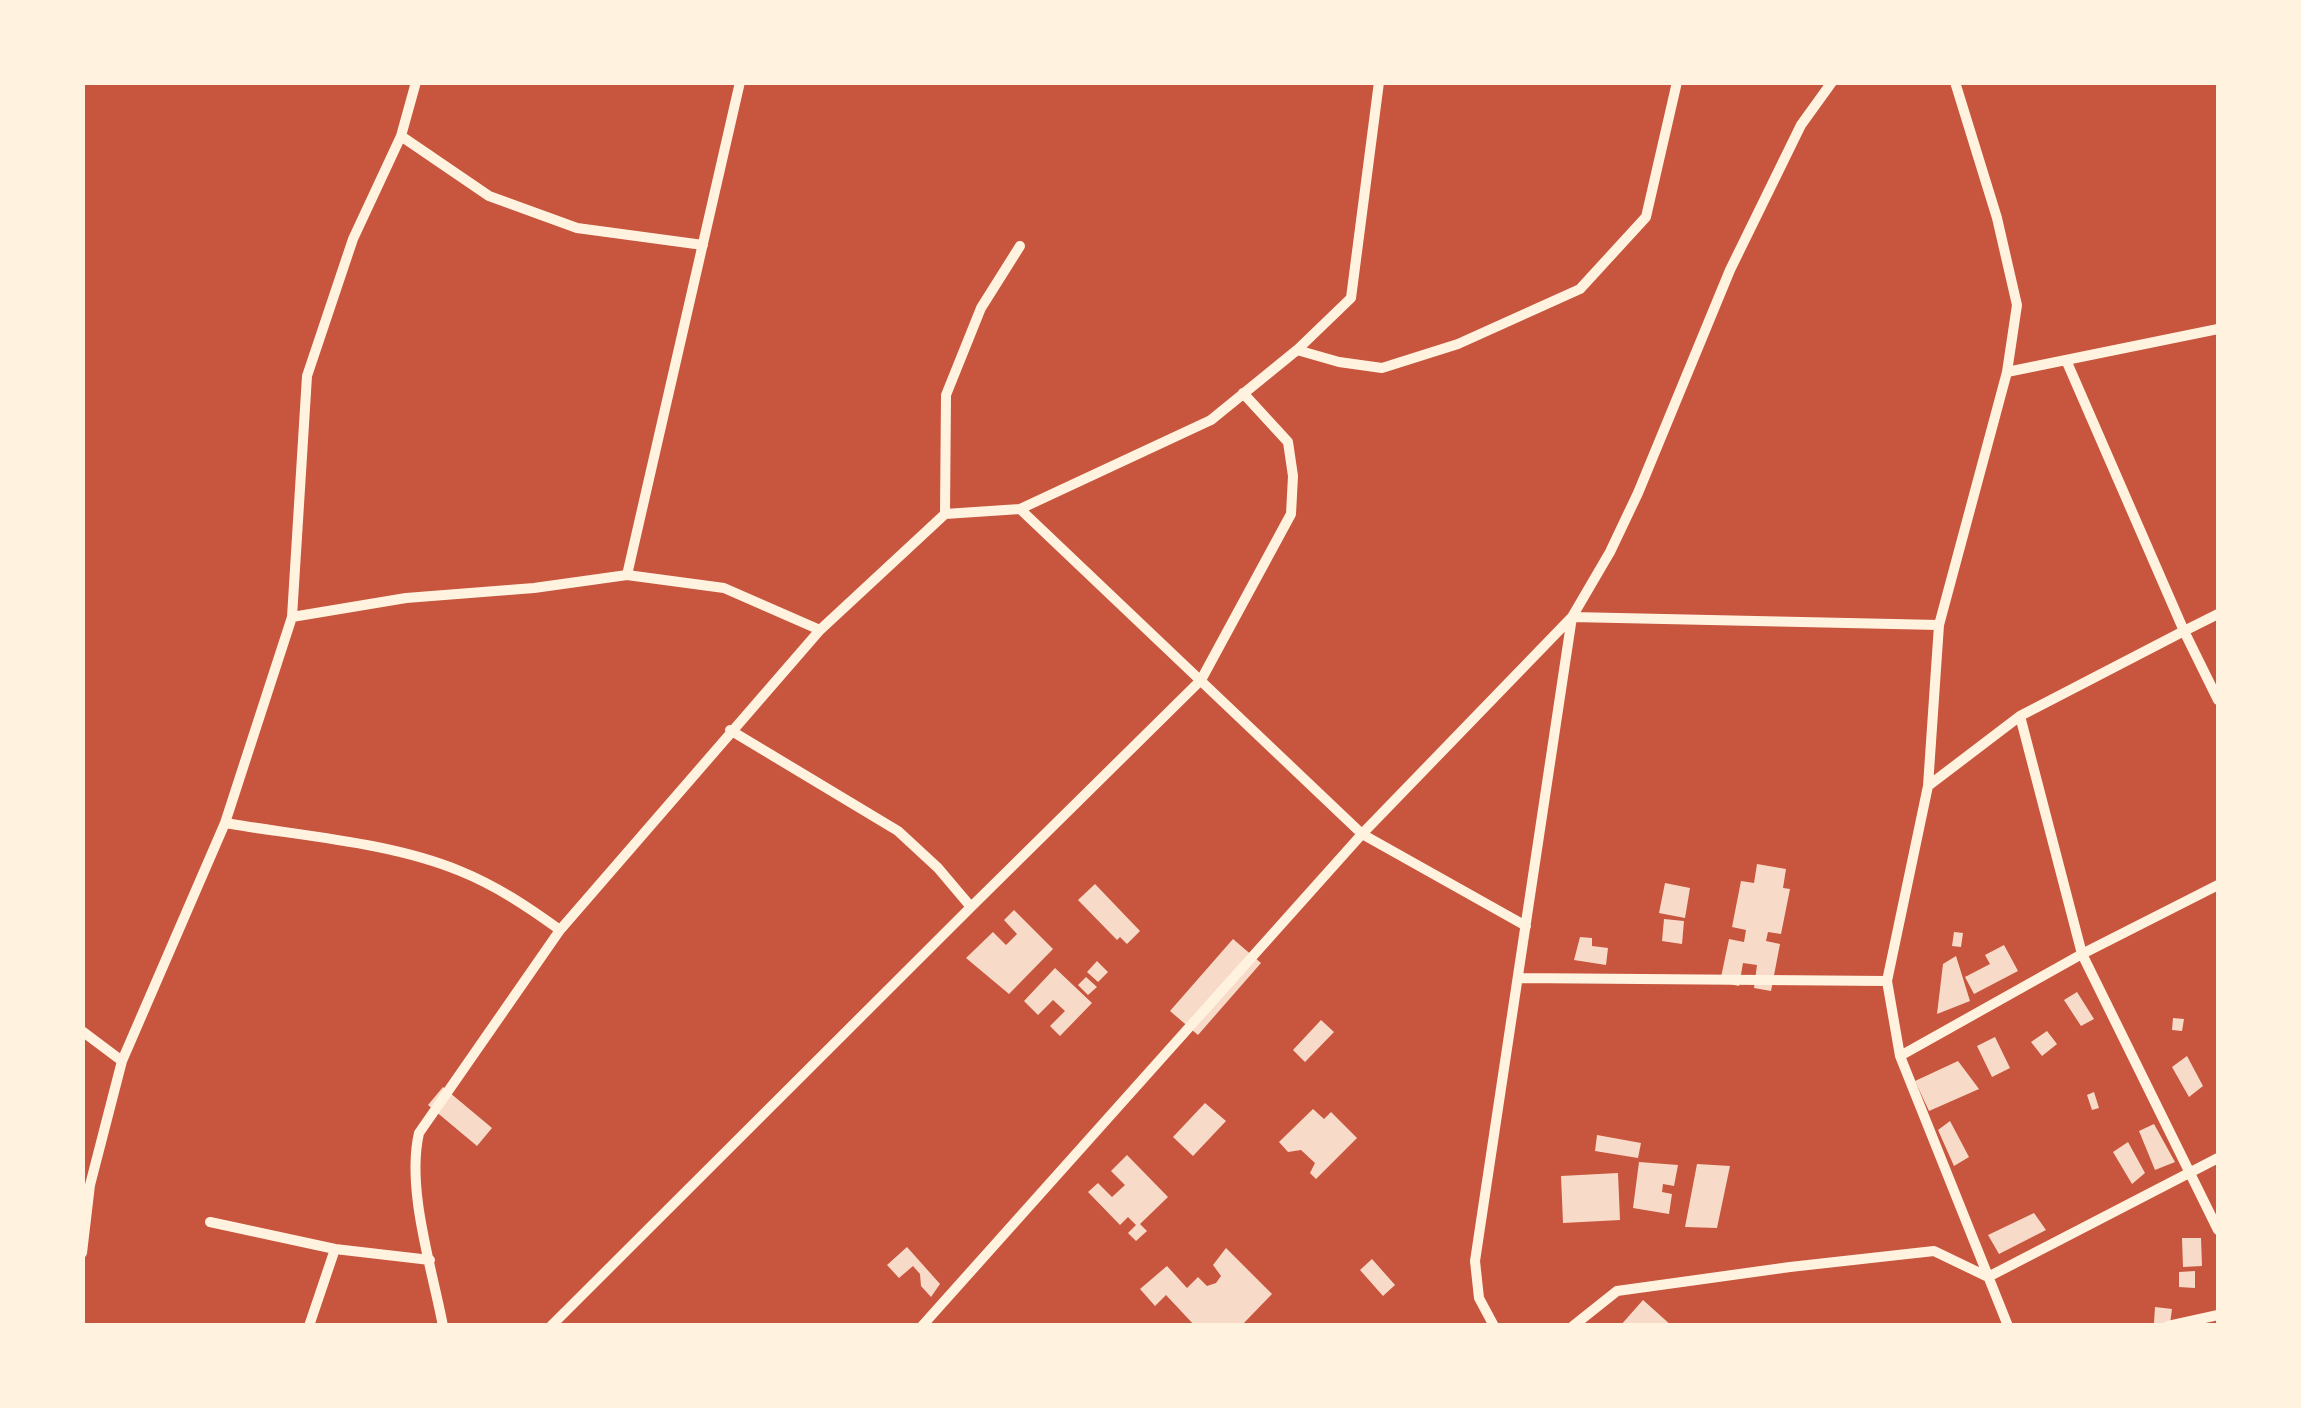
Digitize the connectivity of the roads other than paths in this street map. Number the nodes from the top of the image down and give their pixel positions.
1 (416, 82) edge
2 (740, 82) edge
3 (1379, 82) edge
4 (1677, 82) edge
5 (1832, 82) edge
6 (1955, 82) edge
7 (401, 136) junction
8 (702, 245) junction
9 (1020, 246) dead end
10 (2218, 329) edge
11 (1296, 350) junction
12 (2066, 360) junction
13 (2007, 372) junction
14 (1244, 394) junction
15 (1020, 509) junction
16 (946, 514) junction
17 (627, 575) junction
18 (2218, 614) edge
19 (292, 617) junction
20 (1572, 617) junction
21 (1939, 625) junction
22 (820, 630) junction
23 (2184, 631) junction
24 (1201, 680) junction
25 (2218, 700) edge
26 (2020, 716) junction
27 (730, 730) junction
28 (1928, 786) junction
29 (225, 823) junction
30 (1362, 834) junction
31 (2218, 885) edge
32 (971, 907) junction
33 (1526, 926) junction
34 (560, 930) junction
35 (2082, 954) junction
36 (1518, 978) junction
37 (1887, 982) junction
38 (82, 1032) edge
39 (1900, 1056) junction
40 (122, 1061) junction
41 (2218, 1158) edge
42 (2190, 1173) junction
43 (210, 1222) dead end
44 (2218, 1230) edge
45 (335, 1250) junction
46 (82, 1254) edge
47 (430, 1260) junction
48 (1988, 1278) junction
49 (2218, 1315) edge
50 (309, 1326) edge
51 (443, 1326) edge
52 (552, 1326) edge
53 (922, 1326) edge
54 (1494, 1326) edge
55 (1573, 1326) edge
56 (2008, 1326) edge
57 (2168, 1326) edge

1 - 7 street
2 - 8 street
3 - 11 street
4 - 11 street
5 - 20 street
6 - 13 street
7 - 8 street
7 - 19 street
8 - 17 street
9 - 16 street
10 - 12 street
11 - 14 street
12 - 13 street
12 - 23 street
13 - 21 street
14 - 15 street
14 - 24 street
15 - 16 street
15 - 24 street
16 - 22 street
17 - 19 street
17 - 22 street
18 - 23 street
19 - 29 street
20 - 21 street
20 - 30 street
20 - 33 street
21 - 28 street
22 - 27 street
23 - 25 street
23 - 26 street
24 - 30 street
24 - 32 street
26 - 28 street
26 - 35 street
27 - 32 street
27 - 34 street
28 - 37 street
29 - 34 street
29 - 40 street
30 - 33 street
30 - 53 street
31 - 35 street
32 - 52 street
33 - 36 street
34 - 47 street
35 - 39 street
35 - 42 street
36 - 37 street
36 - 54 street
37 - 39 street
38 - 40 street
39 - 48 street
40 - 46 street
41 - 42 street
42 - 44 street
42 - 48 street
43 - 45 street
45 - 47 street
45 - 50 street
47 - 51 street
48 - 55 street
48 - 56 street
49 - 57 street

